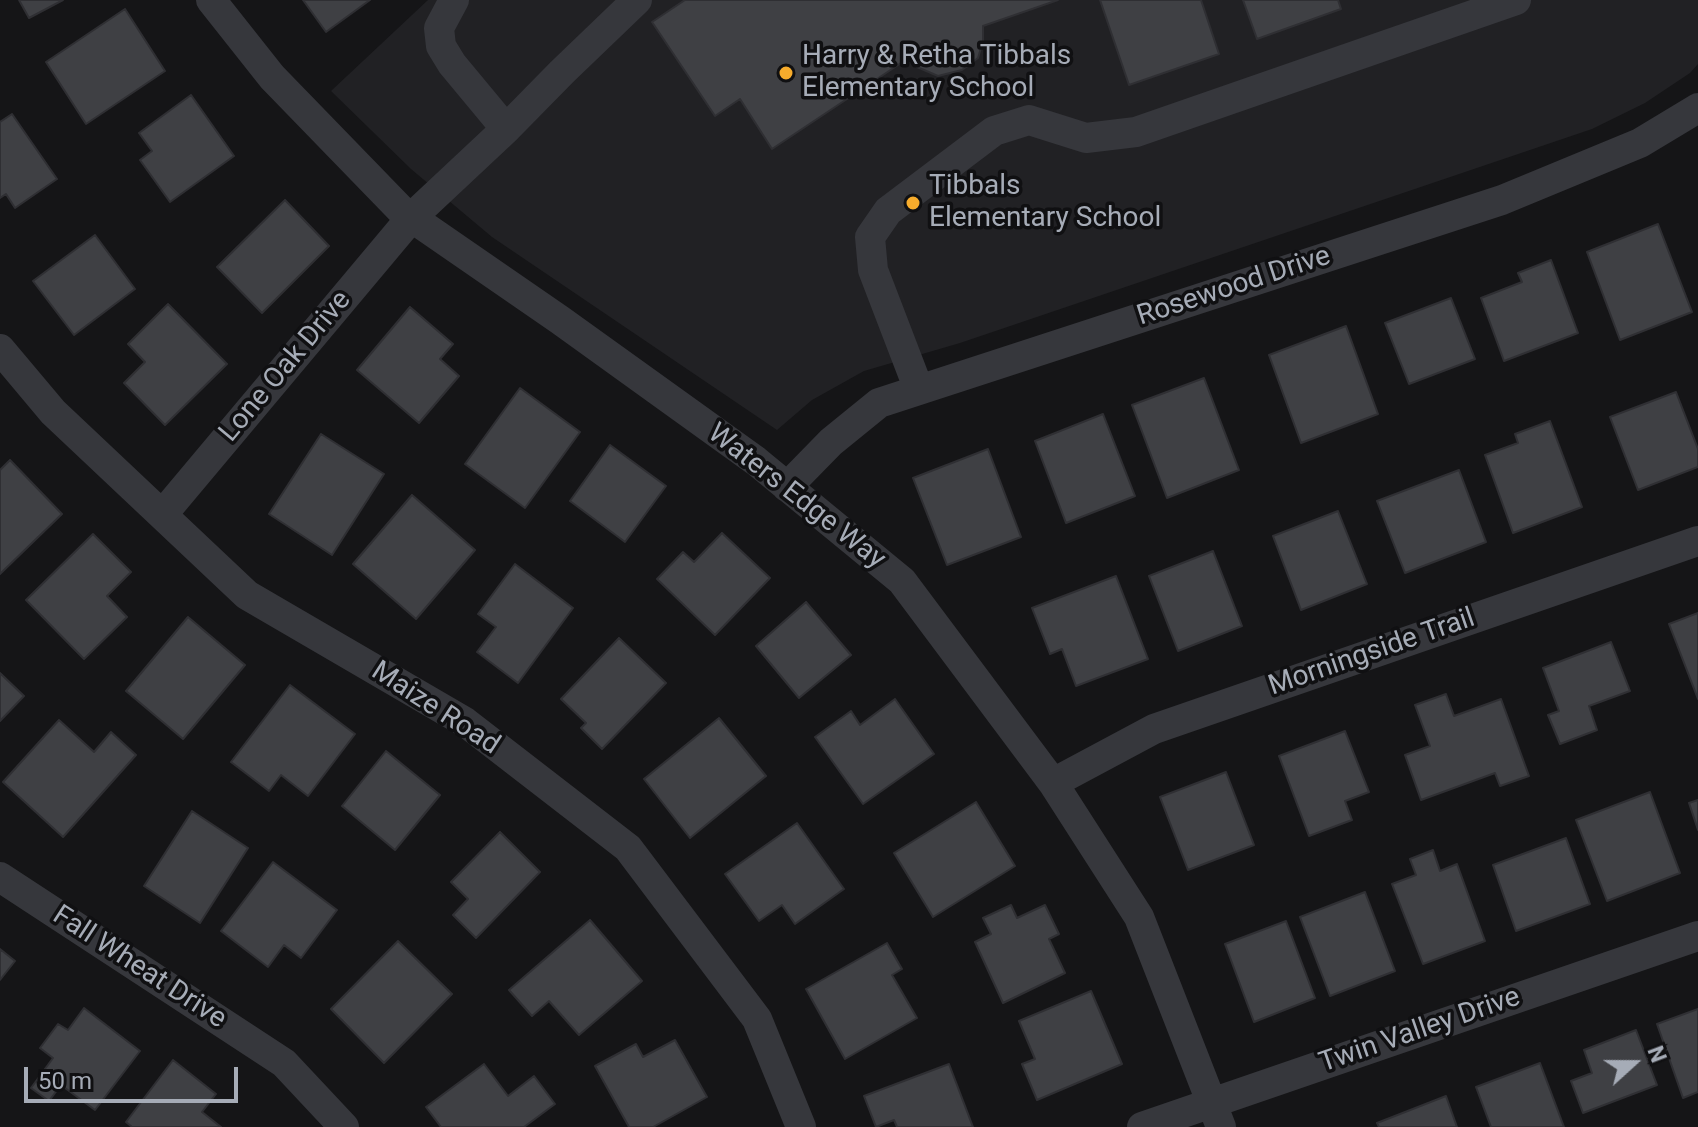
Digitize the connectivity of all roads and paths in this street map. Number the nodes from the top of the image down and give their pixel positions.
1 (211, 0) edge
2 (454, 0) edge
3 (637, 0) edge
4 (1516, 0) edge
5 (1698, 108) edge
6 (506, 129) junction
7 (411, 218) junction
8 (0, 349) edge
9 (919, 390) junction
10 (787, 487) junction
11 (162, 515) junction
12 (1698, 541) edge
13 (1053, 783) junction
14 (0, 877) edge
15 (1698, 936) edge
16 (1216, 1114) edge
17 (344, 1127) edge
18 (801, 1127) edge
19 (1142, 1127) edge

1 - 7 street, Waters Edge Way
2 - 6 street
3 - 6 street, Lone Oak Drive
4 - 9 street
5 - 9 street, Rosewood Drive
6 - 7 street, Lone Oak Drive
7 - 10 street, Waters Edge Way
7 - 11 street, Lone Oak Drive
8 - 11 street, Maize Road
9 - 10 street, Rosewood Drive
10 - 13 street, Waters Edge Way
11 - 18 street, Maize Road
12 - 13 street, Morningside Trail
13 - 16 street, Waters Edge Way
14 - 17 street, Fall Wheat Drive
15 - 16 street, Twin Valley Drive
16 - 19 street, Twin Valley Drive

